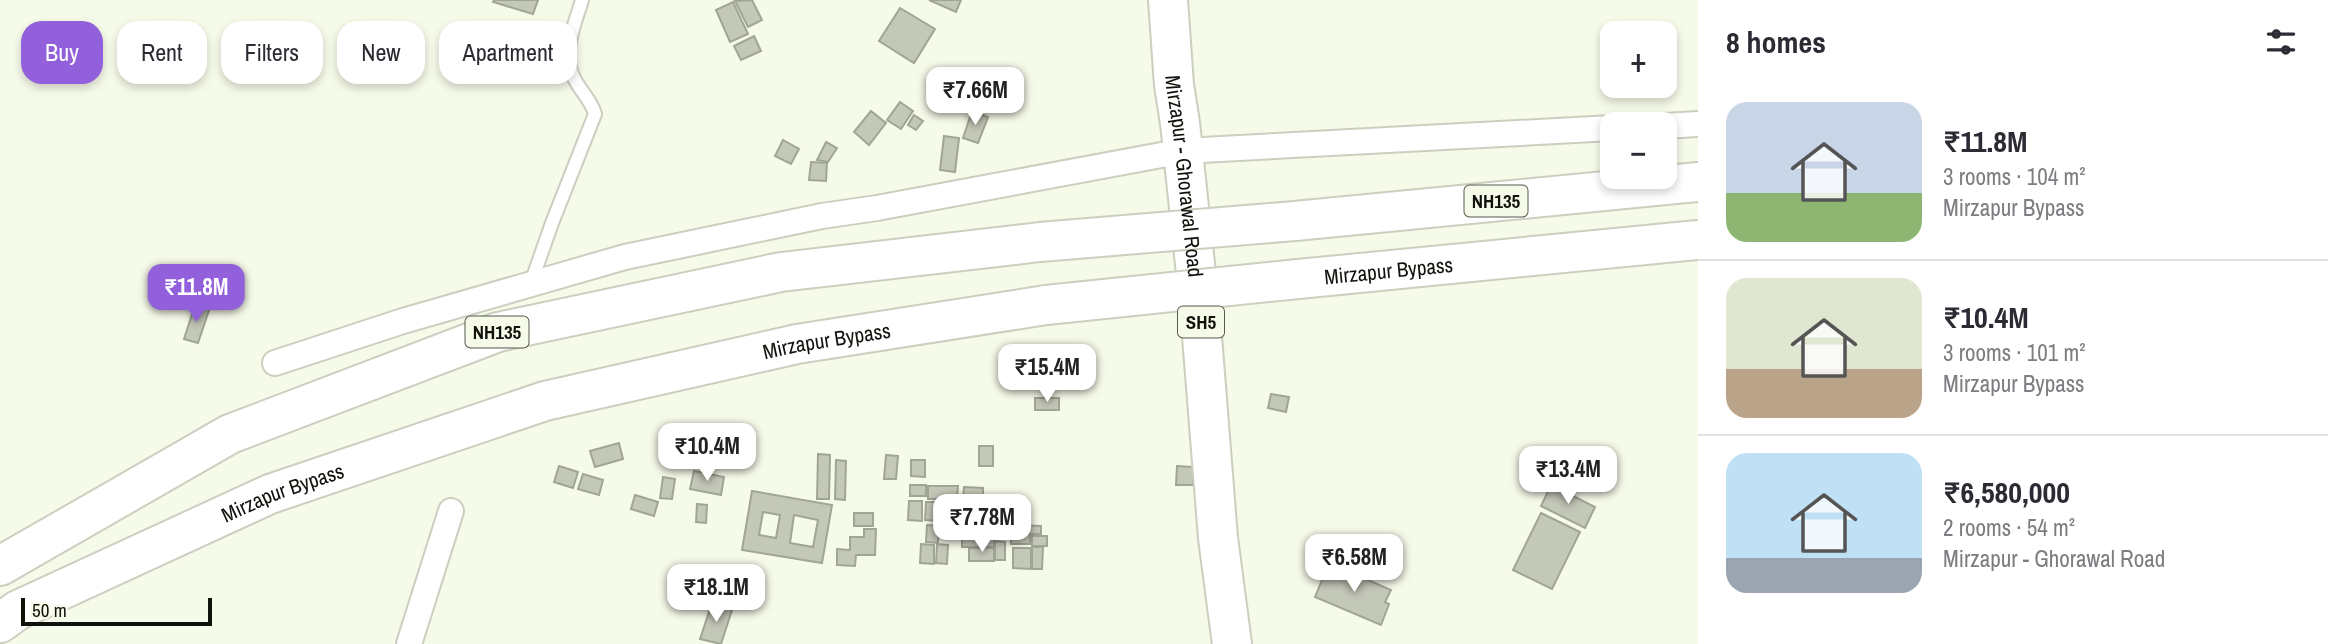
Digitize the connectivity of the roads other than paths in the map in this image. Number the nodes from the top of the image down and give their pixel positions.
1 (582, 0) edge
2 (1168, 0) edge
3 (1698, 124) edge
4 (1677, 125) edge
5 (1600, 129) edge
6 (1183, 151) junction
7 (1698, 182) edge
8 (1698, 240) edge
9 (531, 284) junction
10 (275, 363) dead end
11 (451, 511) dead end
12 (0, 566) edge
13 (0, 623) edge
14 (409, 644) edge
15 (1232, 644) edge

1 - 9 lane
2 - 6 main road, Mirzapur - Ghorawal Road / SH5
3 - 4 street
5 - 6 street
6 - 9 street
6 - 15 main road, Mirzapur - Ghorawal Road / SH5
7 - 12 main road, NH135, bridge
8 - 13 main road, Mirzapur Bypass, bridge
9 - 10 street
11 - 14 street

